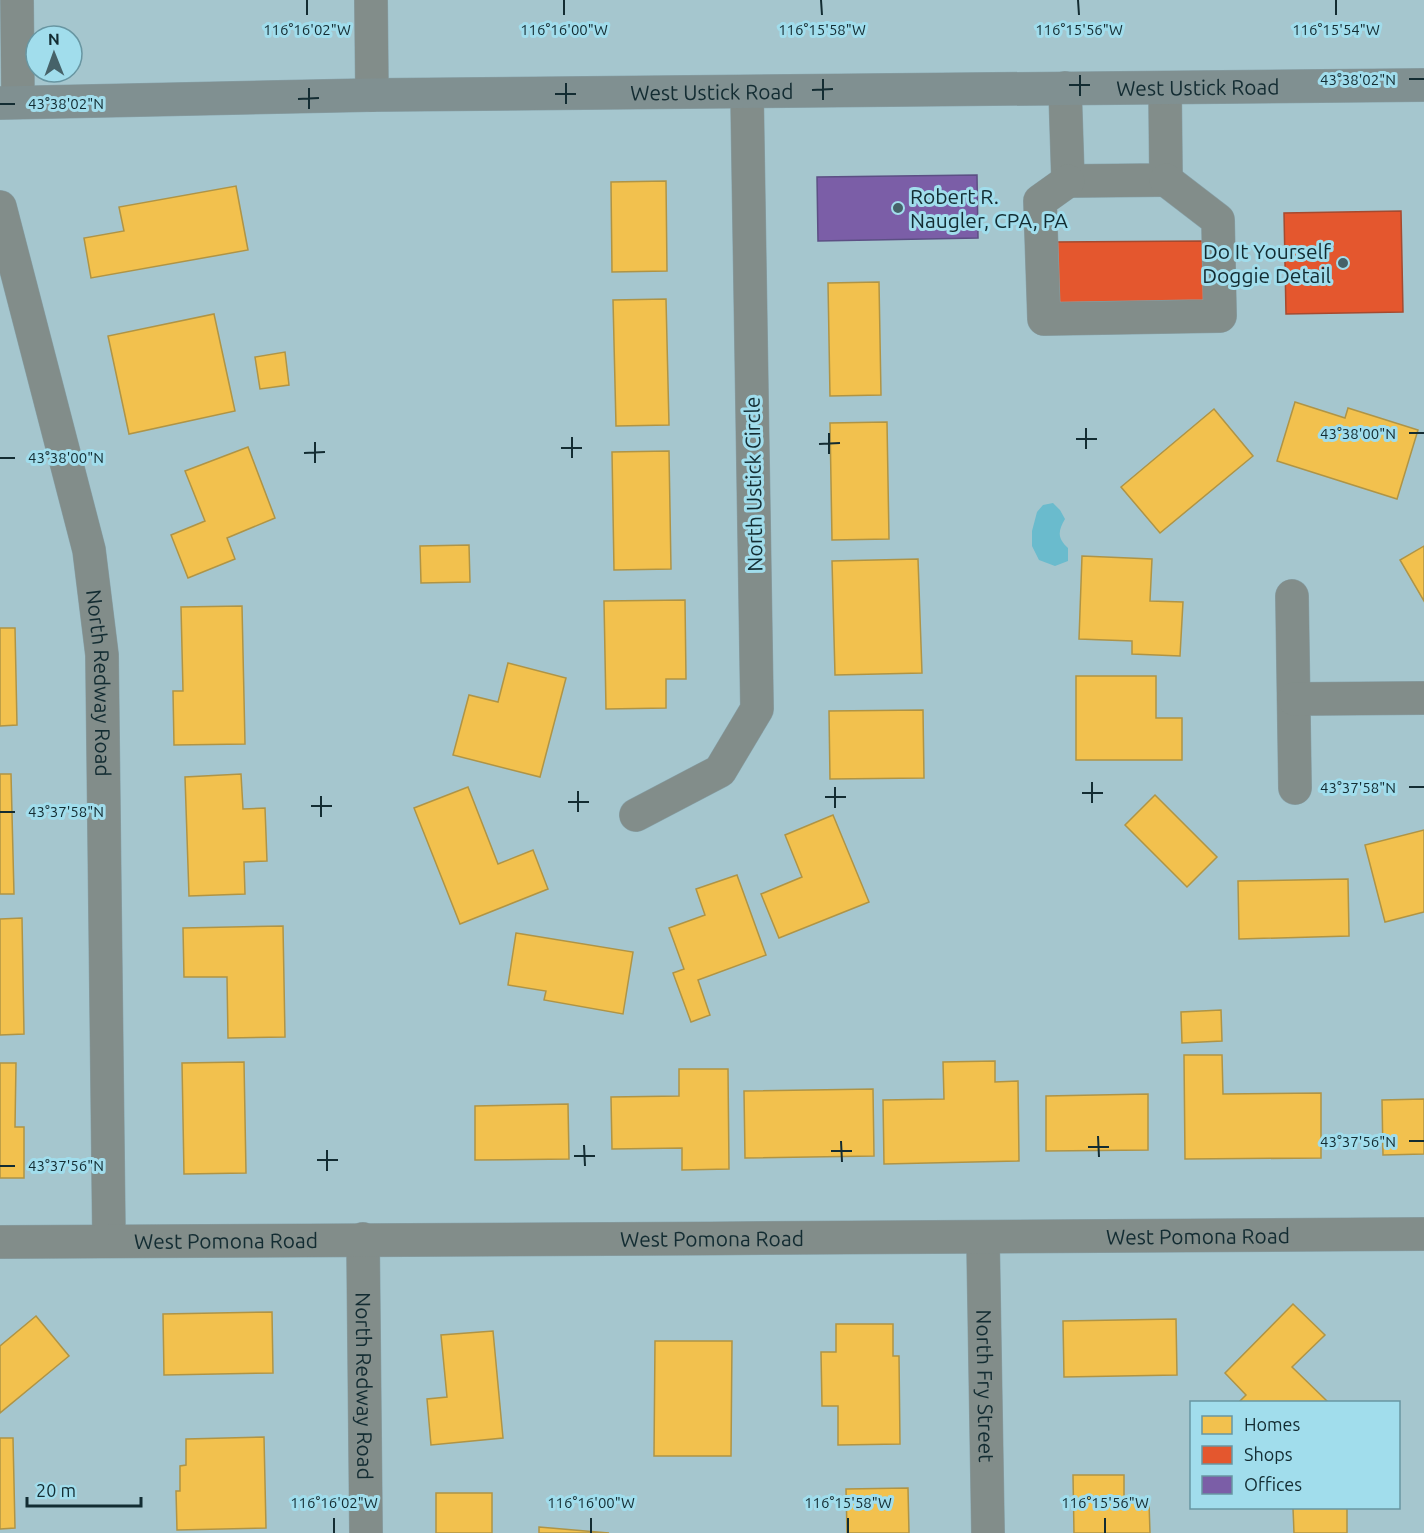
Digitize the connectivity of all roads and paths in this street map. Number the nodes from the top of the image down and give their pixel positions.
1 (17, 0) edge
2 (371, 0) edge
3 (1424, 85) edge
4 (1065, 88) junction
5 (1165, 88) junction
6 (747, 92) junction
7 (372, 95) junction
8 (9, 102) edge
9 (1166, 180) junction
10 (1068, 181) junction
11 (0, 207) edge
12 (1292, 596) dead end
13 (1424, 698) edge
14 (1294, 699) junction
15 (1295, 789) dead end
16 (636, 815) dead end
17 (1424, 1234) edge
18 (363, 1239) junction
19 (983, 1239) junction
20 (109, 1241) junction
21 (0, 1242) edge
22 (366, 1533) edge
23 (988, 1533) edge

1 - 8 street
2 - 7 street
3 - 5 main road, West Ustick Road
4 - 5 main road, West Ustick Road
4 - 6 main road, West Ustick Road
4 - 10 street
5 - 9 street
6 - 7 main road, West Ustick Road
6 - 16 street, North Ustick Circle
7 - 8 main road, West Ustick Road
9 - 10 street
9 - 10 street
11 - 20 street, North Redway Road
12 - 14 street
13 - 14 street
14 - 15 street
17 - 19 street, West Pomona Road
18 - 19 street, West Pomona Road
18 - 20 street, West Pomona Road
18 - 22 street, North Redway Road
19 - 23 street, North Fry Street
20 - 21 street, West Pomona Road

